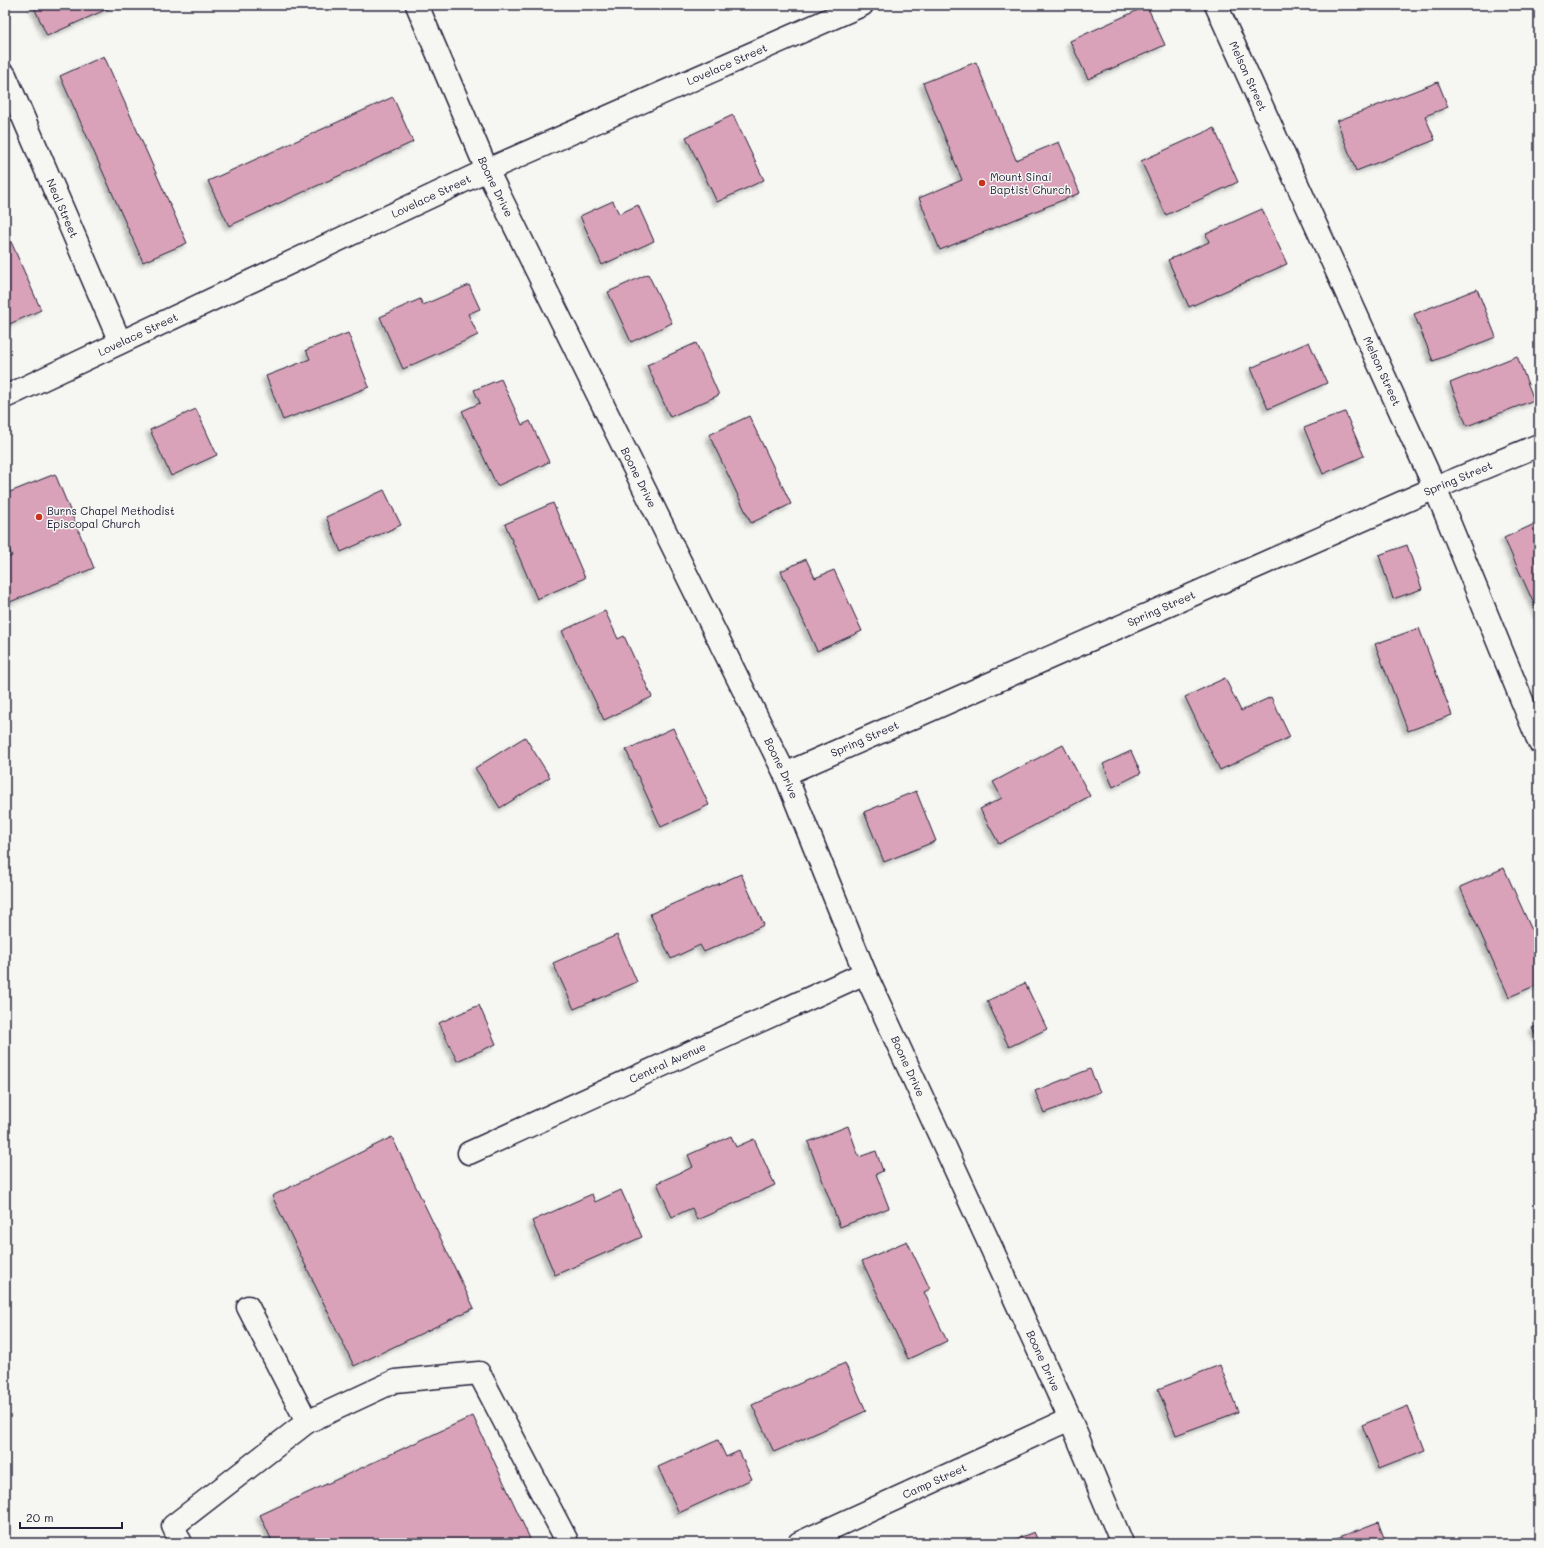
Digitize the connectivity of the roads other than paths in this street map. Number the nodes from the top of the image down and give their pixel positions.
1 (417, 5) edge
2 (862, 5) edge
3 (1216, 5) edge
4 (5, 75) edge
5 (487, 170) junction
6 (120, 342) junction
7 (5, 397) edge
8 (1539, 445) edge
9 (1435, 488) junction
10 (1539, 742) edge
11 (785, 774) junction
12 (865, 972) junction
13 (469, 1153) dead end
14 (248, 1307) dead end
15 (1070, 1419) junction
16 (307, 1422) junction
17 (181, 1543) edge
18 (567, 1543) edge
19 (799, 1543) edge
20 (1122, 1543) edge

1 - 5 street, Boone Drive
2 - 5 street, Lovelace Street
3 - 9 street, Melson Street
4 - 6 street, Neal Street
5 - 6 street, Lovelace Street
5 - 11 street, Boone Drive
6 - 7 street, Lovelace Street
8 - 9 street, Spring Street
9 - 10 street, Melson Street
9 - 11 street, Spring Street
11 - 12 street, Boone Drive
12 - 13 street, Central Avenue
12 - 15 street, Boone Drive
14 - 16 street
15 - 19 street, Camp Street
15 - 20 street, Boone Drive
16 - 17 street
16 - 18 street

